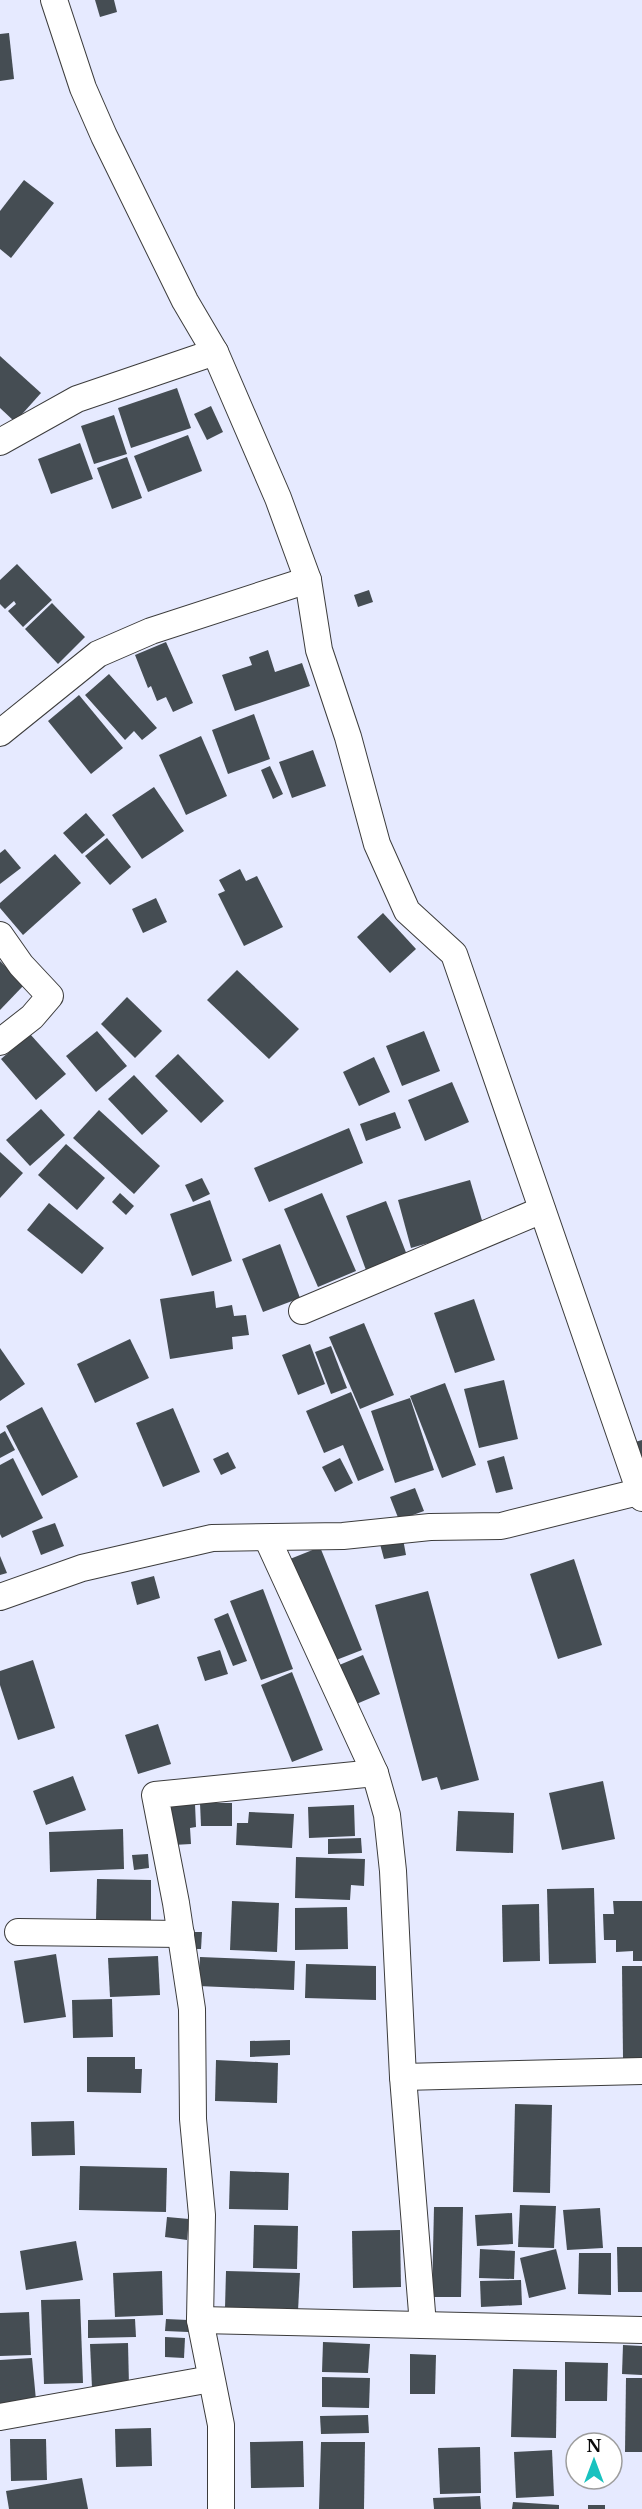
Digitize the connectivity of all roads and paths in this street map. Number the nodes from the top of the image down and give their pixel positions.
1 (54, 0) edge
2 (215, 352) junction
3 (0, 442) edge
4 (308, 580) junction
5 (0, 733) edge
6 (0, 935) edge
7 (0, 1042) edge
8 (542, 1210) junction
9 (302, 1311) dead end
10 (641, 1494) edge
11 (267, 1538) junction
12 (0, 1597) edge
13 (375, 1773) junction
14 (18, 1932) dead end
15 (181, 1934) junction
16 (642, 2071) edge
17 (403, 2077) junction
18 (200, 2320) junction
19 (423, 2325) junction
20 (642, 2330) edge
21 (212, 2379) junction
22 (0, 2417) edge
23 (221, 2509) edge

1 - 2 street
2 - 3 street
2 - 4 street
4 - 5 street
4 - 8 street
6 - 7 street
8 - 9 street
8 - 10 street
10 - 11 street
11 - 12 street
11 - 13 street
13 - 15 street
13 - 17 street
14 - 15 street
15 - 18 street
16 - 17 street
17 - 19 street
18 - 19 street
18 - 21 street
19 - 20 street
21 - 22 street
21 - 23 street

